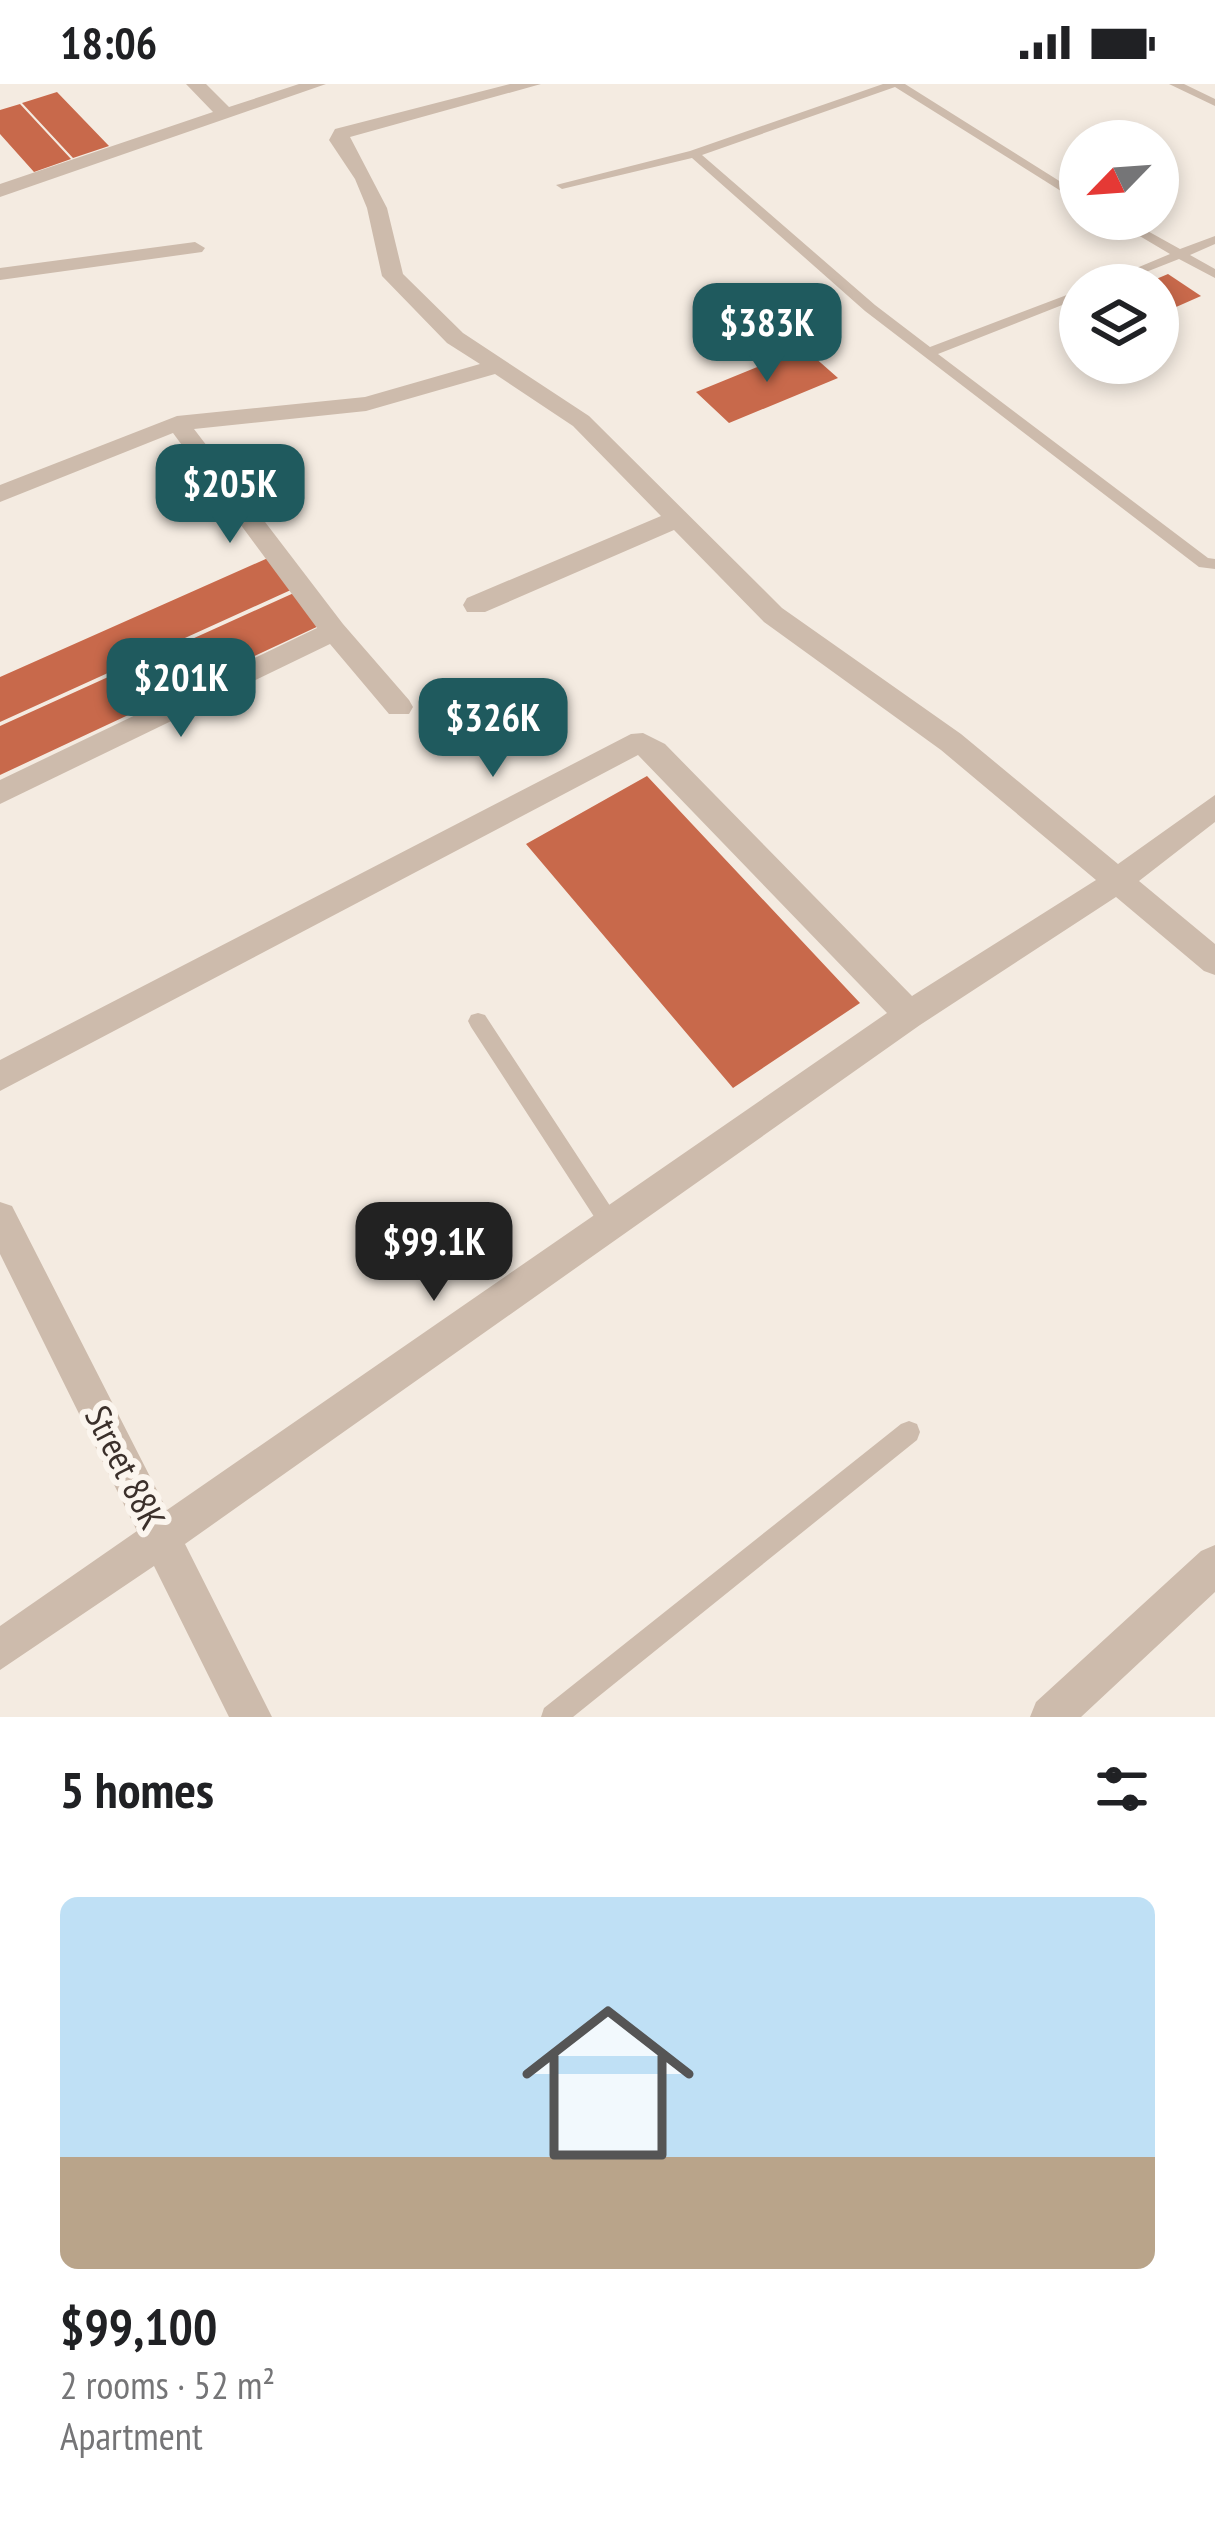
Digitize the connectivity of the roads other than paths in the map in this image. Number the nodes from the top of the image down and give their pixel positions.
1 (195, 84) edge
2 (317, 84) edge
3 (895, 84) edge
4 (1174, 84) edge
5 (518, 86) edge
6 (1215, 103) edge
7 (226, 115) junction
8 (694, 154) junction
9 (562, 185) dead end
10 (1059, 186) edge
11 (0, 190) edge
12 (1155, 240) edge
13 (1215, 240) edge
14 (194, 248) dead end
15 (1181, 254) junction
16 (1156, 264) edge
17 (0, 274) edge
18 (1215, 274) edge
19 (1059, 302) edge
20 (928, 353) junction
21 (495, 367) junction
22 (177, 423) junction
23 (0, 494) edge
24 (674, 520) junction
25 (1215, 564) edge
26 (476, 605) dead end
27 (334, 631) junction
28 (399, 707) dead end
29 (0, 793) edge
30 (1215, 806) edge
31 (1121, 879) junction
32 (1215, 962) edge
33 (909, 1016) junction
34 (478, 1021) dead end
35 (0, 1076) edge
36 (0, 1218) edge
37 (611, 1225) junction
38 (909, 1432) dead end
39 (162, 1538) junction
40 (1215, 1565) edge
41 (0, 1650) edge
42 (251, 1717) edge
43 (553, 1717) edge
44 (1051, 1717) edge

1 - 7 street
2 - 7 street
3 - 8 lane
3 - 10 lane
4 - 6 lane
5 - 21 street
7 - 11 street
8 - 9 lane
8 - 20 lane
12 - 15 lane
13 - 15 lane
14 - 17 street
15 - 16 lane
15 - 18 lane
19 - 20 lane
20 - 25 lane
21 - 22 street
21 - 24 street
22 - 23 street
22 - 27 street
24 - 26 street
24 - 31 street
27 - 28 street
27 - 29 street
30 - 31 street
31 - 32 street
31 - 33 street
33 - 35 street
33 - 37 street
34 - 37 lane
36 - 39 street, Street 88K
37 - 39 street
38 - 43 lane
39 - 41 street
39 - 42 street, Street 88K
40 - 44 street

